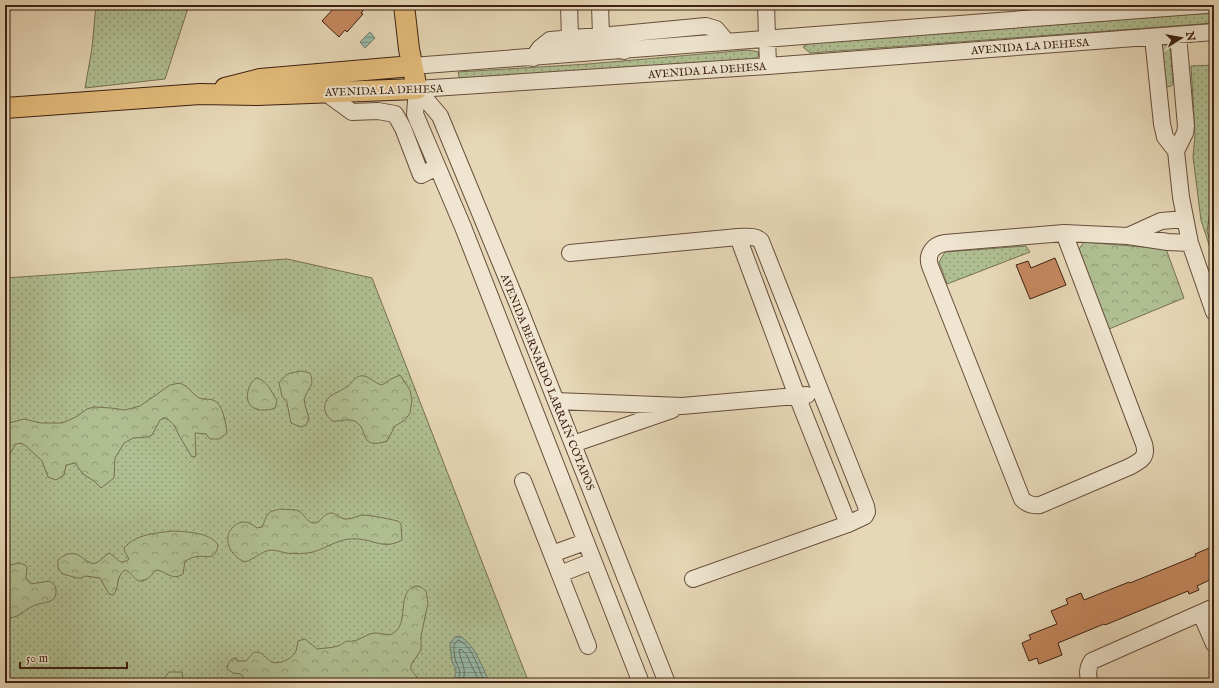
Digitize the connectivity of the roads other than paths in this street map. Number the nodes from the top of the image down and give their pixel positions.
1 (404, 5) edge
2 (568, 5) edge
3 (600, 5) edge
4 (766, 5) edge
5 (1206, 5) edge
6 (1114, 9) edge
7 (1214, 32) edge
8 (622, 34) junction
9 (1178, 35) junction
10 (601, 36) junction
11 (1153, 37) junction
12 (570, 39) junction
13 (768, 39) junction
14 (727, 42) junction
15 (624, 51) junction
16 (533, 58) junction
17 (412, 66) junction
18 (768, 66) junction
19 (417, 89) junction
20 (1183, 89) junction
21 (326, 93) junction
22 (1159, 93) junction
23 (200, 94) junction
24 (5, 108) edge
25 (1176, 151) junction
26 (436, 167) junction
27 (1185, 219) junction
28 (1064, 233) junction
29 (1128, 236) junction
30 (738, 237) junction
31 (1190, 243) junction
32 (570, 253) dead end
33 (498, 257) junction
34 (477, 264) junction
35 (518, 305) junction
36 (1214, 312) edge
37 (496, 313) junction
38 (821, 393) junction
39 (797, 396) junction
40 (556, 401) junction
41 (682, 406) junction
42 (573, 444) junction
43 (523, 480) dead end
44 (848, 524) junction
45 (585, 542) junction
46 (552, 554) junction
47 (593, 561) junction
48 (560, 574) junction
49 (693, 579) dead end
50 (1207, 611) edge
51 (1214, 644) edge
52 (588, 646) dead end
53 (653, 647) junction
54 (630, 656) junction
55 (641, 683) edge
56 (667, 683) edge
57 (1090, 683) edge

1 - 17 main road, AVENIDA BERNARDO LARRAÍN COTAPOS
2 - 12 street
3 - 10 street
4 - 13 street
5 - 6 street, AVENIDA LA DEHESA
6 - 13 street, AVENIDA LA DEHESA
7 - 9 street, AVENIDA LA DEHESA
8 - 10 street
8 - 14 street
8 - 15 street
9 - 11 street, AVENIDA LA DEHESA
9 - 20 street
10 - 12 street
11 - 18 street, AVENIDA LA DEHESA
11 - 22 street
12 - 16 street
13 - 14 street, AVENIDA LA DEHESA
13 - 18 street
14 - 15 street, AVENIDA LA DEHESA
15 - 16 street, AVENIDA LA DEHESA
16 - 17 street, AVENIDA LA DEHESA
17 - 19 main road, AVENIDA BERNARDO LARRAÍN COTAPOS
17 - 23 main road, AVENIDA LA DEHESA
18 - 19 street, AVENIDA LA DEHESA
19 - 21 main road, AVENIDA LA DEHESA
19 - 26 street, AVENIDA BERNARDO LARRAÍN COTAPOS
19 - 33 street, AVENIDA BERNARDO LARRAÍN COTAPOS
20 - 22 street
20 - 25 street
21 - 23 main road, AVENIDA LA DEHESA
21 - 26 street
22 - 25 street
23 - 24 main road, AVENIDA LA DEHESA
25 - 27 street
26 - 34 street, AVENIDA BERNARDO LARRAÍN COTAPOS
27 - 29 street
27 - 31 street
28 - 28 street
28 - 29 street
29 - 31 street
30 - 32 street
30 - 38 street
30 - 39 street
31 - 36 street
33 - 34 street
33 - 35 street, AVENIDA BERNARDO LARRAÍN COTAPOS
34 - 37 street, AVENIDA BERNARDO LARRAÍN COTAPOS
35 - 37 street
35 - 40 street, AVENIDA BERNARDO LARRAÍN COTAPOS
37 - 45 street, AVENIDA BERNARDO LARRAÍN COTAPOS
38 - 39 street
38 - 44 street
39 - 41 street
39 - 44 street
40 - 41 street
40 - 42 street, AVENIDA BERNARDO LARRAÍN COTAPOS
41 - 42 street
42 - 53 street, AVENIDA BERNARDO LARRAÍN COTAPOS
43 - 46 street
44 - 49 street
45 - 46 street
45 - 47 street, AVENIDA BERNARDO LARRAÍN COTAPOS
46 - 48 street
47 - 48 street
47 - 54 street, AVENIDA BERNARDO LARRAÍN COTAPOS
48 - 52 street
50 - 51 street
50 - 57 street
53 - 54 street
53 - 56 street, AVENIDA BERNARDO LARRAÍN COTAPOS
54 - 55 street, AVENIDA BERNARDO LARRAÍN COTAPOS

